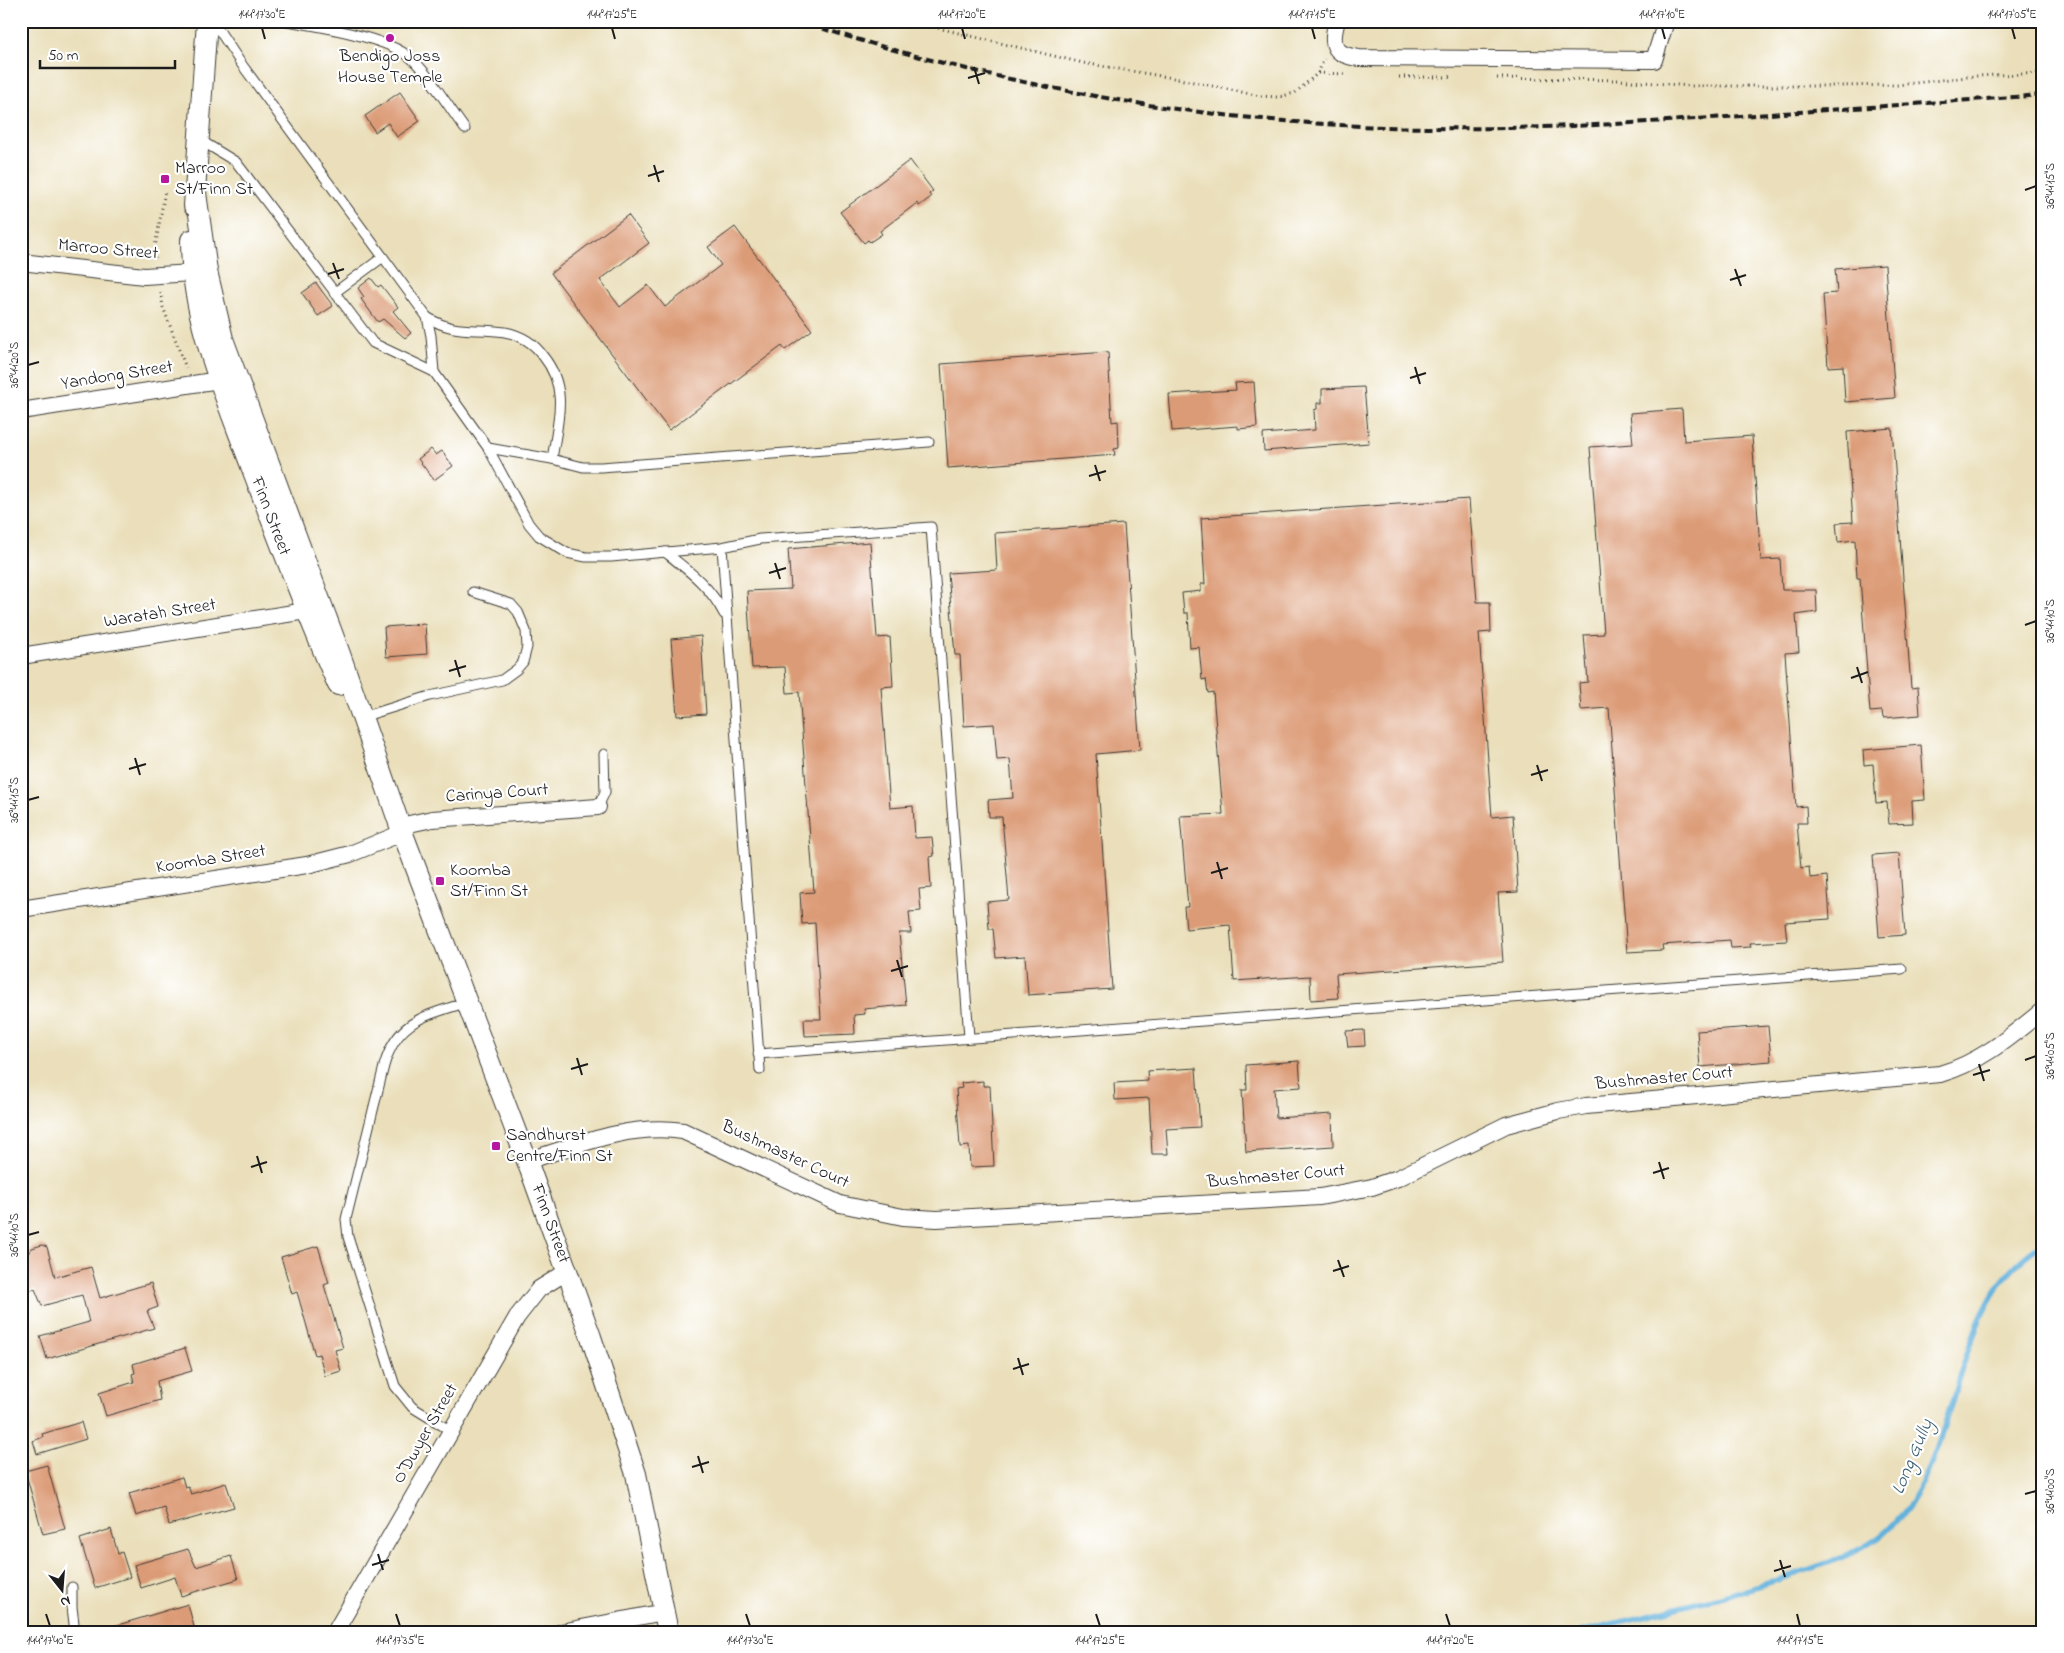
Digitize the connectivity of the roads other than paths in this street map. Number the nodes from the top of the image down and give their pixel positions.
1 (207, 21) edge
2 (213, 21) edge
3 (287, 21) edge
4 (1337, 21) edge
5 (1666, 21) edge
6 (465, 129) dead end
7 (199, 140) junction
8 (383, 257) junction
9 (21, 262) edge
10 (199, 272) junction
11 (334, 293) junction
12 (427, 316) junction
13 (434, 372) junction
14 (228, 378) junction
15 (21, 411) edge
16 (929, 442) dead end
17 (488, 448) junction
18 (552, 459) junction
19 (722, 547) junction
20 (665, 552) junction
21 (473, 592) dead end
22 (314, 608) junction
23 (726, 619) junction
24 (21, 656) edge
25 (362, 717) junction
26 (604, 754) dead end
27 (598, 807) joint
28 (401, 830) junction
29 (21, 909) edge
30 (1902, 969) dead end
31 (467, 1002) junction
32 (2043, 1010) edge
33 (969, 1037) junction
34 (758, 1054) junction
35 (760, 1070) dead end
36 (527, 1161) junction
37 (568, 1271) junction
38 (451, 1431) junction
39 (72, 1587) dead end
40 (666, 1622) edge
41 (75, 1632) edge
42 (334, 1632) edge
43 (561, 1632) edge

1 - 7 street, Finn Street
2 - 8 lane
3 - 6 lane
4 - 5 street
7 - 10 street, Finn Street
7 - 11 lane
8 - 11 lane
8 - 12 lane
9 - 10 street, Marroo Street
10 - 14 street, Finn Street
11 - 13 lane
12 - 13 lane
12 - 18 lane
13 - 17 lane
14 - 15 street, Yandong Street
14 - 22 street, Finn Street
16 - 18 lane
17 - 18 lane
17 - 20 lane
19 - 20 lane
19 - 23 lane
19 - 33 lane
20 - 23 lane
21 - 25 lane
22 - 24 street, Waratah Street
22 - 25 street, Finn Street
22 - 28 street, Finn Street
23 - 34 lane
25 - 28 street, Finn Street
26 - 27 lane
27 - 28 street, Carinya Court
28 - 29 street, Koomba Street
28 - 31 street, Finn Street
30 - 33 lane
31 - 36 street, Finn Street
31 - 38 lane
32 - 36 street, Bushmaster Court
33 - 34 lane
34 - 35 lane
36 - 37 street, Finn Street
37 - 38 street, O'Dwyer Street
37 - 40 street, Finn Street
38 - 42 street, O'Dwyer Street
39 - 41 lane
40 - 43 street

